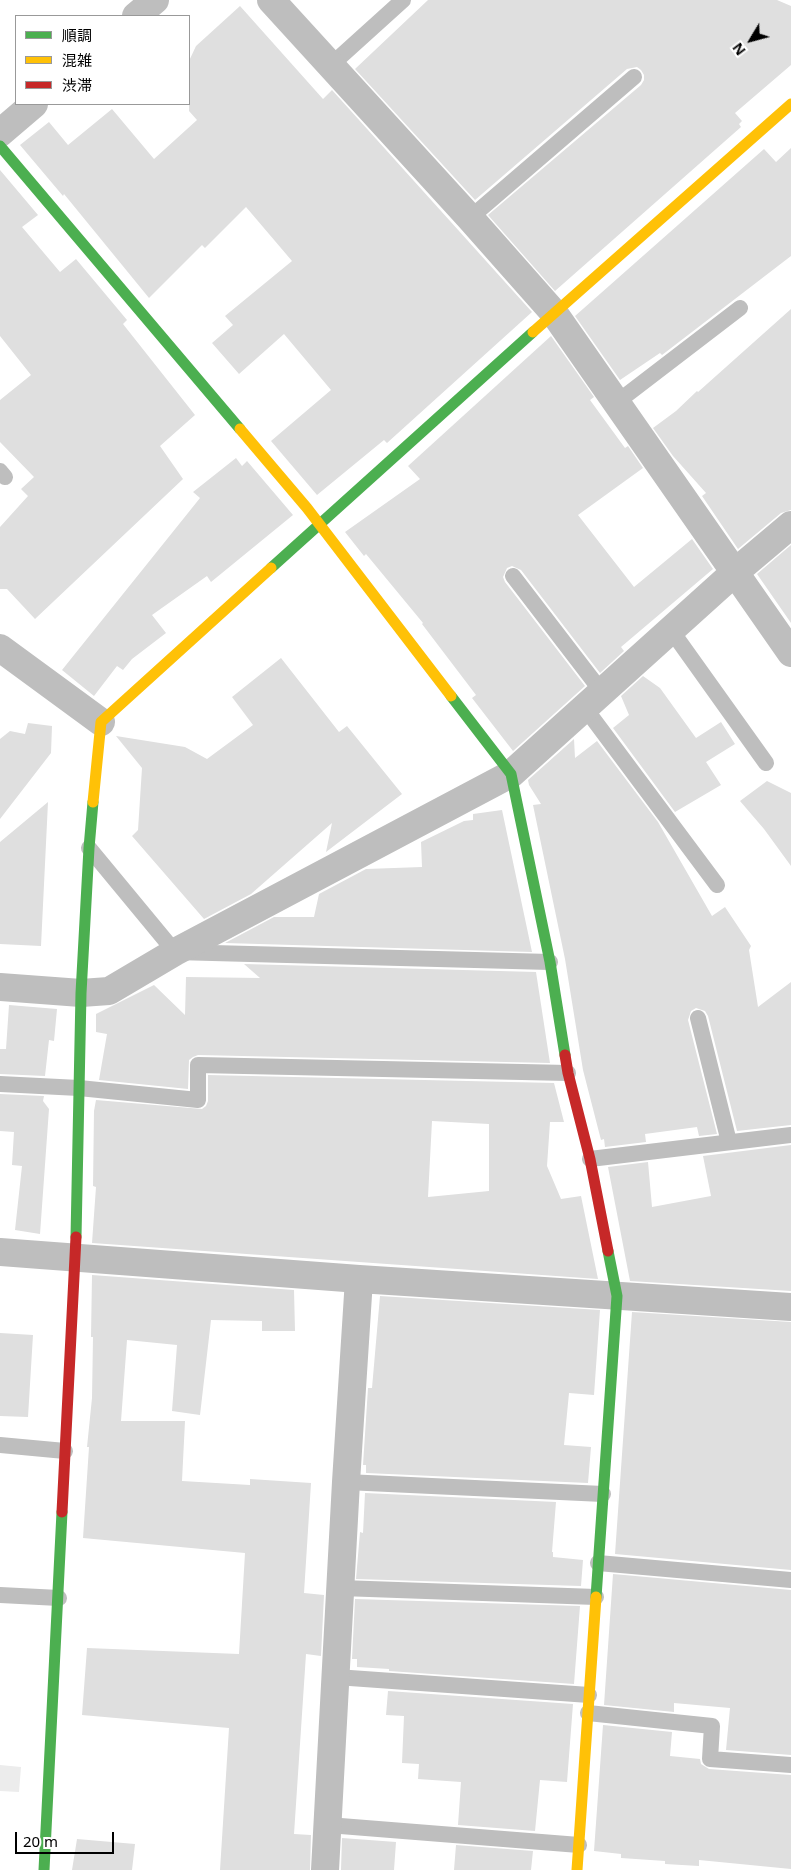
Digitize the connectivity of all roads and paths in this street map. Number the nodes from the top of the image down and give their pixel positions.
1 (155, 0) edge
2 (271, 0) edge
3 (403, 0) edge
4 (137, 15) edge
5 (330, 66) junction
6 (634, 77) dead end
7 (791, 104) edge
8 (33, 105) edge
9 (0, 133) edge
10 (0, 146) edge
11 (470, 218) junction
12 (740, 308) dead end
13 (554, 313) junction
14 (616, 402) junction
15 (320, 524) junction
16 (791, 525) edge
17 (734, 573) junction
18 (513, 576) dead end
19 (671, 630) junction
20 (0, 648) edge
21 (791, 653) edge
22 (593, 700) junction
23 (101, 722) junction
24 (766, 763) dead end
25 (511, 774) junction
26 (89, 848) junction
27 (717, 885) dead end
28 (175, 952) junction
29 (550, 962) junction
30 (0, 987) edge
31 (81, 993) junction
32 (698, 1018) dead end
33 (568, 1073) junction
34 (0, 1084) edge
35 (79, 1088) junction
36 (791, 1135) edge
37 (729, 1142) junction
38 (590, 1159) junction
39 (0, 1252) edge
40 (74, 1258) junction
41 (359, 1279) junction
42 (617, 1296) junction
43 (791, 1307) edge
44 (0, 1445) edge
45 (65, 1451) junction
46 (346, 1482) junction
47 (604, 1494) junction
48 (598, 1563) junction
49 (791, 1580) edge
50 (341, 1588) junction
51 (0, 1595) edge
52 (596, 1597) junction
53 (59, 1598) junction
54 (336, 1677) junction
55 (589, 1695) junction
56 (588, 1713) junction
57 (791, 1766) edge
58 (328, 1825) junction
59 (579, 1845) junction
60 (44, 1870) edge
61 (326, 1870) edge
62 (577, 1870) edge

1 - 4 street
2 - 5 street
3 - 5 lane
5 - 11 street
6 - 11 lane
7 - 13 street
8 - 9 street
10 - 15 street
11 - 13 street
12 - 14 lane
13 - 14 street
13 - 15 street
14 - 17 street
15 - 23 street
15 - 25 street
16 - 17 street
17 - 19 street
17 - 21 street
18 - 22 lane
19 - 22 street
19 - 24 lane
20 - 23 street
22 - 25 street
22 - 27 lane
23 - 26 street
25 - 28 street
25 - 29 street
26 - 28 lane
26 - 31 street
28 - 29 lane
28 - 31 street
29 - 33 street
30 - 31 street
31 - 35 street
32 - 37 lane
33 - 35 lane
33 - 38 street
34 - 35 lane
35 - 40 street
36 - 37 lane
37 - 38 lane
38 - 42 street
39 - 40 street
40 - 41 street
40 - 45 street
41 - 42 street
41 - 46 street
42 - 43 street
42 - 47 street
44 - 45 lane
45 - 53 street
46 - 47 lane
46 - 50 street
47 - 48 street
48 - 49 lane
48 - 52 street
50 - 52 lane
50 - 54 street
51 - 53 lane
52 - 55 street
53 - 60 street
54 - 55 lane
54 - 58 street
55 - 56 street
56 - 57 lane
56 - 59 street
58 - 59 lane
58 - 61 street
59 - 62 street

